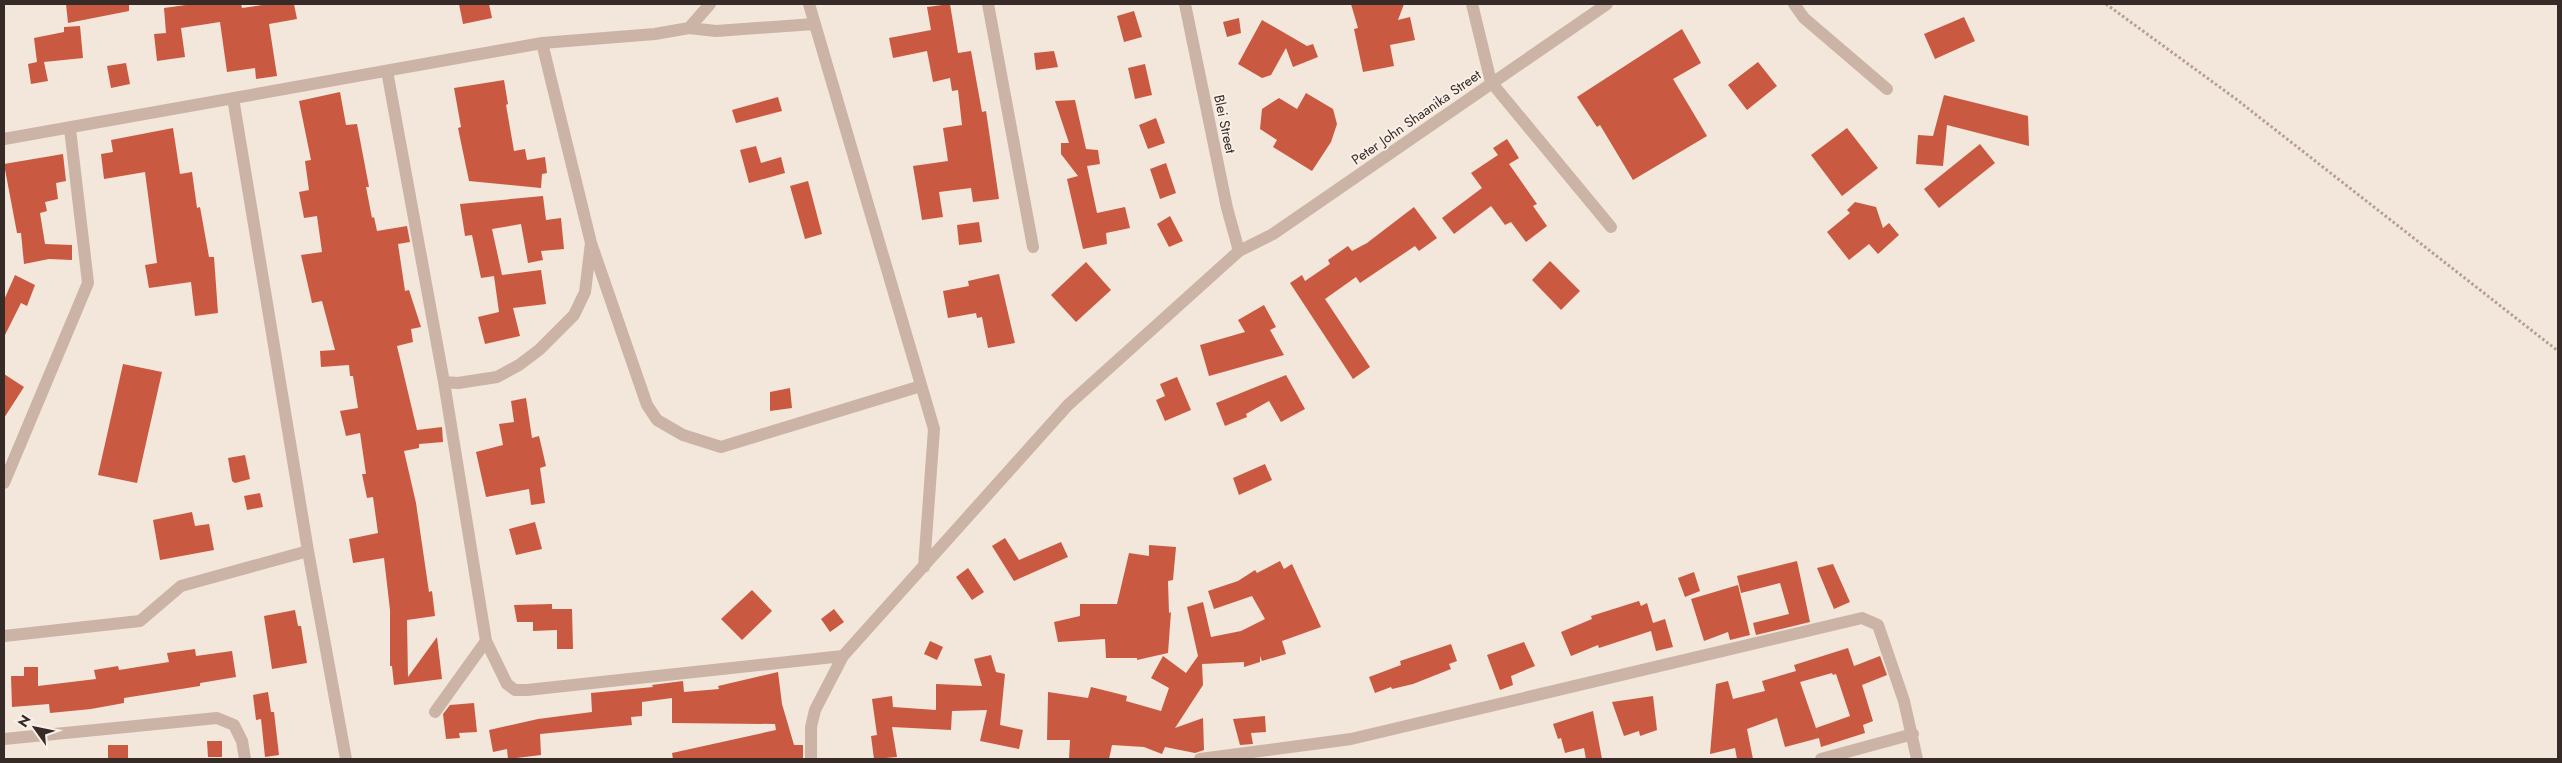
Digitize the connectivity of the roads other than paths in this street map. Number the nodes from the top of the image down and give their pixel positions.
1 (710, 4) edge
2 (809, 4) edge
3 (988, 4) edge
4 (1185, 4) edge
5 (1472, 4) edge
6 (1608, 4) edge
7 (1794, 4) edge
8 (814, 24) junction
9 (689, 28) junction
10 (542, 43) junction
11 (386, 71) junction
12 (1491, 82) junction
13 (1887, 89) dead end
14 (233, 98) junction
15 (70, 129) junction
16 (4, 139) edge
17 (1611, 227) dead end
18 (591, 242) junction
19 (1033, 248) dead end
20 (1239, 251) junction
21 (444, 382) junction
22 (921, 386) junction
23 (4, 483) edge
24 (308, 551) junction
25 (924, 567) junction
26 (4, 636) edge
27 (486, 641) junction
28 (843, 656) junction
29 (435, 712) dead end
30 (1913, 734) junction
31 (4, 739) edge
32 (244, 759) edge
33 (346, 759) edge
34 (811, 759) edge
35 (1200, 759) edge
36 (1821, 759) edge
37 (1917, 759) edge

1 - 9 street
2 - 8 street
3 - 19 street
4 - 20 street, Blei Street
5 - 12 street
6 - 12 street, Peter John Shaanika Street
7 - 13 street
8 - 9 street
8 - 22 street
9 - 10 street
10 - 11 street
10 - 18 street
11 - 14 street
11 - 21 street
12 - 17 street
12 - 20 street, Peter John Shaanika Street
14 - 15 street
14 - 24 street
15 - 16 street
15 - 23 street
18 - 21 street
18 - 22 street
20 - 25 street, Peter John Shaanika Street
21 - 27 street
22 - 25 street
24 - 26 street
24 - 33 street
25 - 28 street, Peter John Shaanika Street
27 - 28 street
27 - 29 street
28 - 34 street, Peter John Shaanika Street
30 - 35 street
30 - 36 street
30 - 37 street
31 - 32 street

